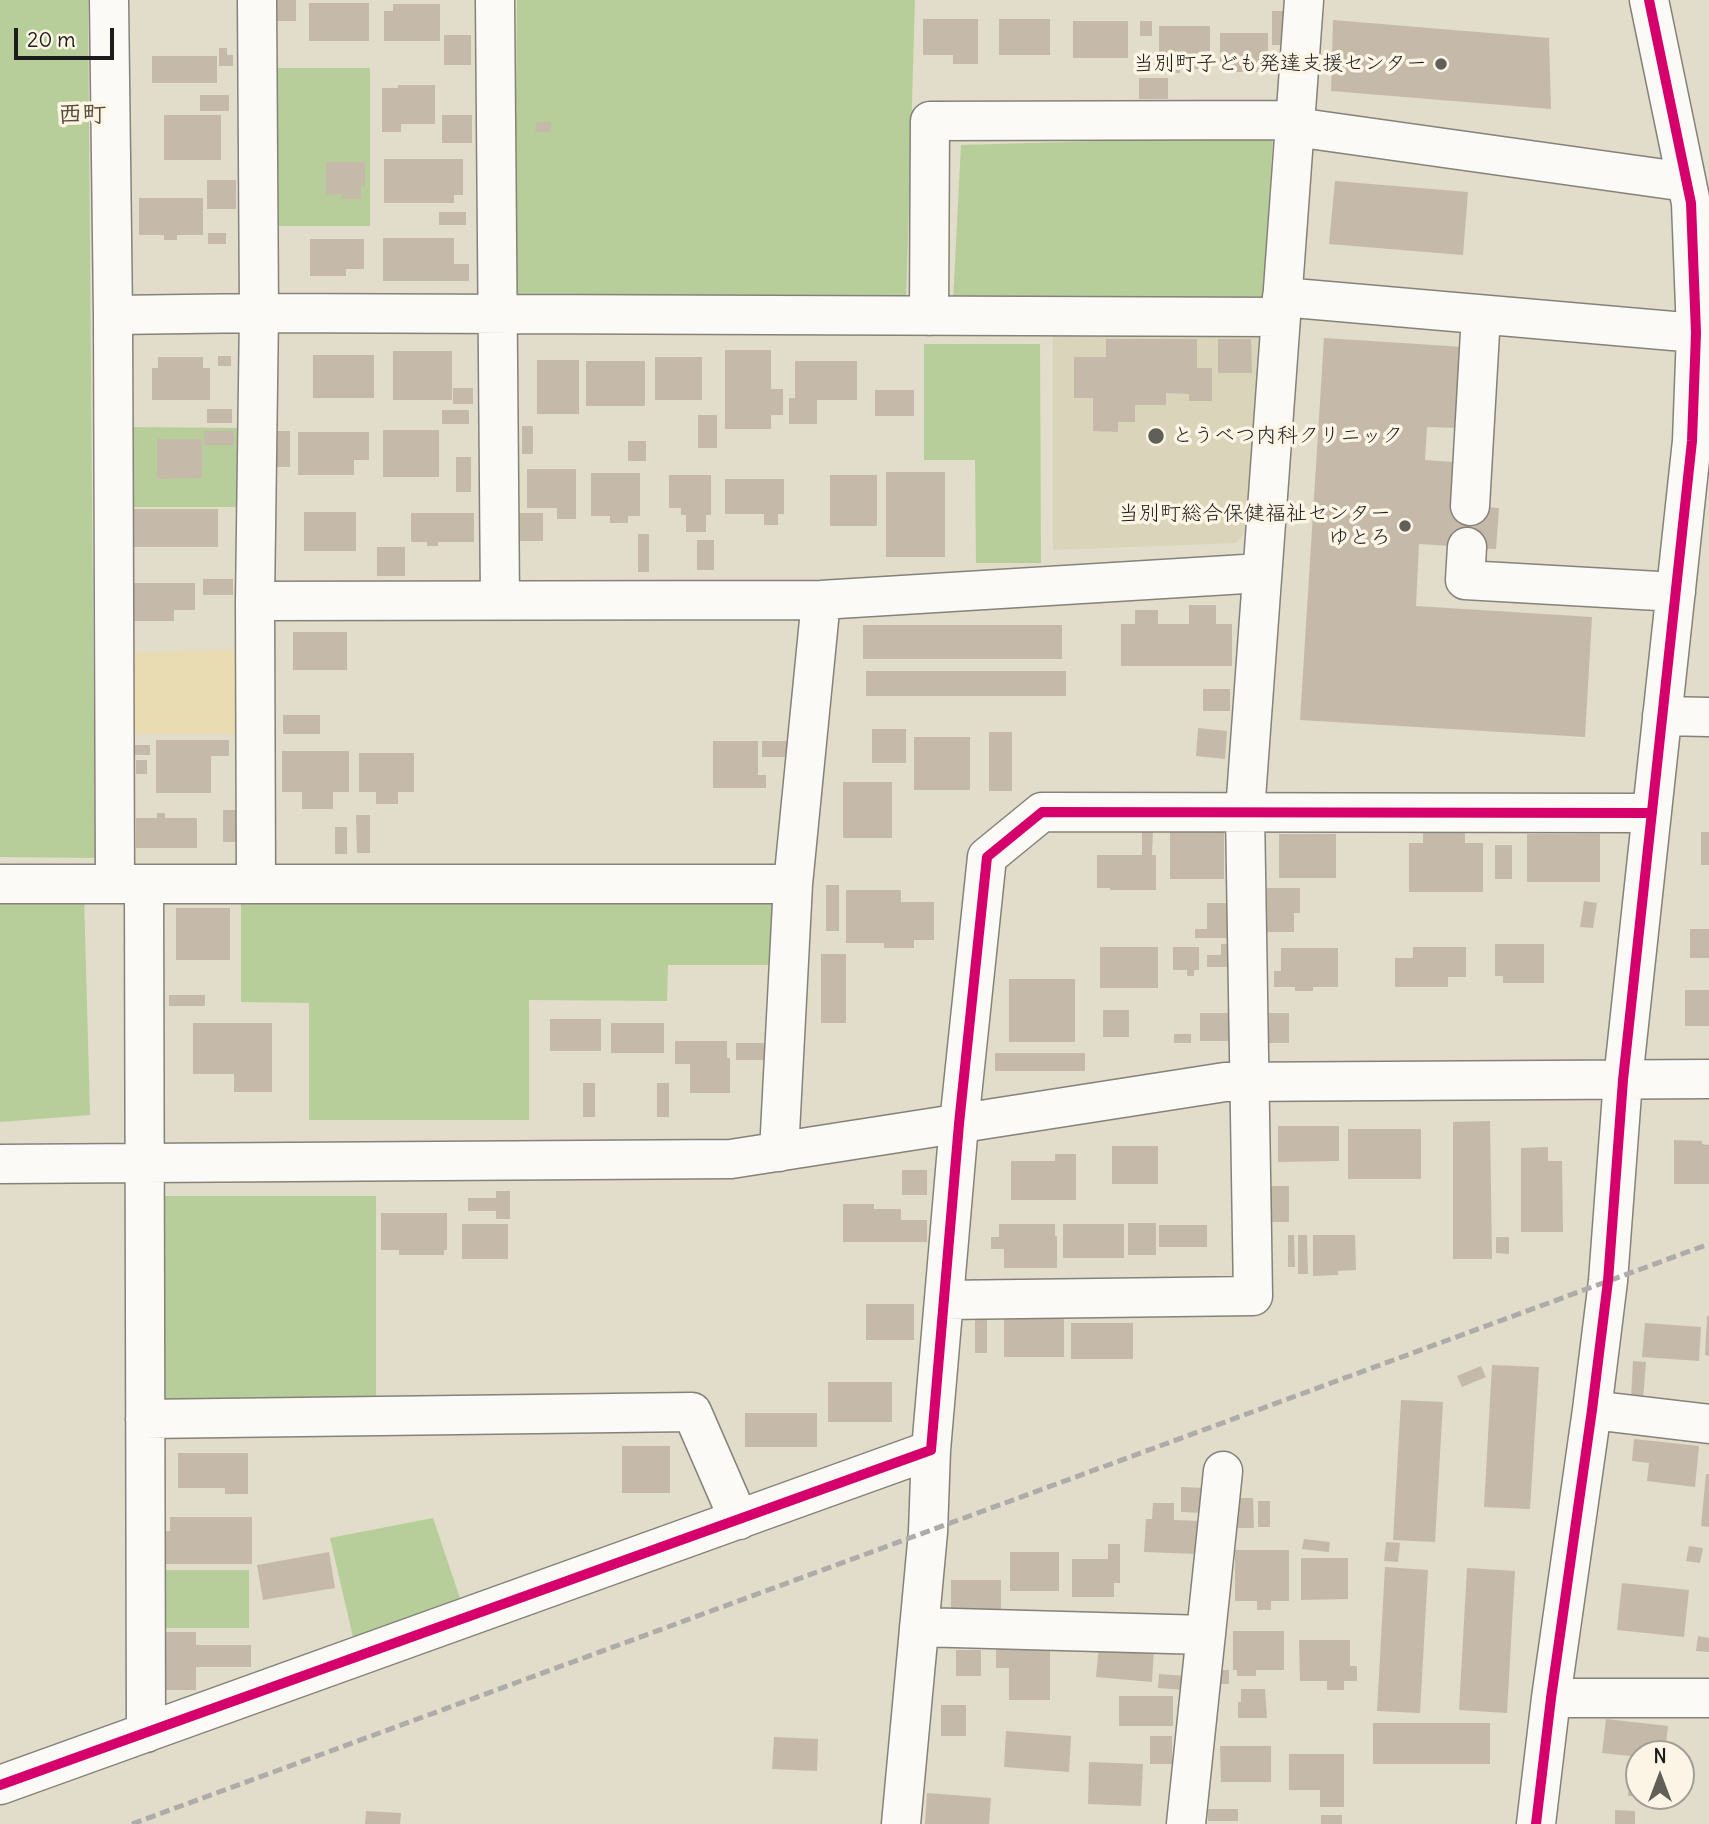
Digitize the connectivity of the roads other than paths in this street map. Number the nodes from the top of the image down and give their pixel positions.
1 (109, 0) edge
2 (257, 0) edge
3 (495, 0) edge
4 (1304, 0) edge
5 (1649, 0) edge
6 (1295, 123) junction
7 (1693, 174) edge
8 (1281, 307) junction
9 (259, 313) junction
10 (113, 314) junction
11 (498, 314) junction
12 (1481, 314) junction
13 (929, 316) junction
14 (1696, 333) junction
15 (1469, 506) dead end
16 (1467, 547) dead end
17 (1261, 573) junction
18 (1676, 593) junction
19 (500, 600) junction
20 (821, 600) junction
21 (255, 601) junction
22 (1662, 716) junction
23 (1709, 718) edge
24 (1245, 812) junction
25 (1652, 813) junction
26 (0, 884) edge
27 (129, 884) junction
28 (256, 884) junction
29 (793, 884) junction
30 (1709, 1079) edge
31 (1623, 1080) junction
32 (1250, 1081) junction
33 (959, 1124) junction
34 (779, 1152) junction
35 (145, 1163) junction
36 (0, 1164) edge
37 (944, 1300) junction
38 (1592, 1410) junction
39 (145, 1419) junction
40 (1709, 1424) edge
41 (931, 1450) junction
42 (1223, 1471) dead end
43 (739, 1520) junction
44 (919, 1627) junction
45 (1206, 1635) junction
46 (1551, 1698) junction
47 (1709, 1698) edge
48 (146, 1733) junction
49 (0, 1785) edge
50 (901, 1824) edge
51 (1186, 1824) edge
52 (1536, 1824) edge

1 - 10 street
2 - 9 street
3 - 11 street
4 - 6 street
5 - 7 street
6 - 7 street
6 - 8 street
6 - 13 street
7 - 14 street
8 - 12 street
8 - 13 street
8 - 17 street
9 - 10 street
9 - 11 street
9 - 21 street
10 - 27 street
11 - 13 street
11 - 19 street
12 - 14 street
12 - 15 street
14 - 18 street
16 - 18 street
17 - 20 street
17 - 24 street
18 - 22 street
19 - 20 street
19 - 21 street
20 - 29 street
21 - 28 street
22 - 23 street
22 - 25 street
24 - 25 street
24 - 32 street
24 - 33 street
25 - 31 street
26 - 27 street
27 - 28 street
27 - 35 street
28 - 29 street
29 - 34 street
30 - 31 street
31 - 32 street
31 - 38 street
32 - 33 street
32 - 37 street
33 - 34 street
33 - 37 street
34 - 35 street
35 - 36 street
35 - 39 street
37 - 41 street
38 - 40 street
38 - 46 street
39 - 43 street
39 - 48 street
41 - 43 street
41 - 44 street
42 - 45 street
43 - 48 street
44 - 45 street
44 - 50 street
45 - 51 street
46 - 47 street
46 - 52 street
48 - 49 street

